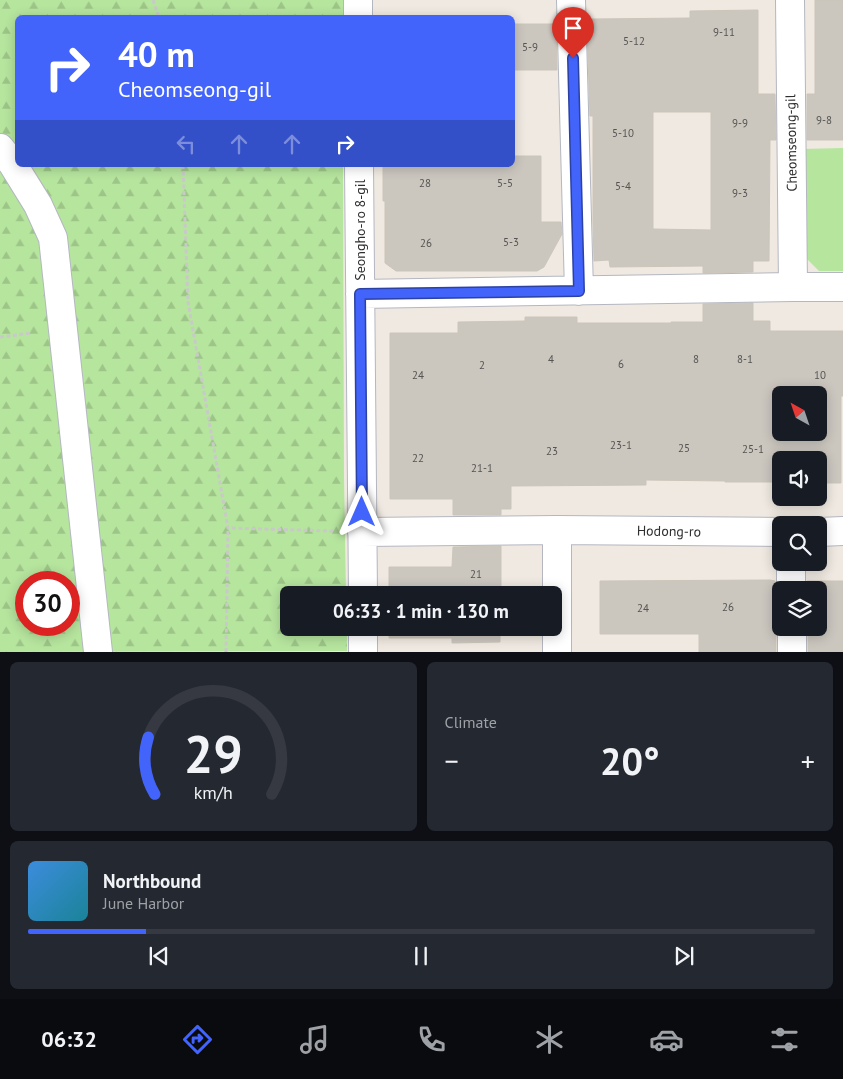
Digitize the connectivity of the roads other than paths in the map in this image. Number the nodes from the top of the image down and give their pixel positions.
1 (358, 0) edge
2 (572, 0) edge
3 (790, 0) edge
4 (358, 15) edge
5 (0, 148) edge
6 (359, 167) edge
7 (793, 287) junction
8 (843, 287) edge
9 (579, 291) junction
10 (360, 294) junction
11 (557, 530) junction
12 (843, 531) edge
13 (362, 532) junction
14 (772, 532) edge
15 (827, 532) edge
16 (363, 586) edge
17 (363, 636) edge
18 (792, 636) edge
19 (98, 652) edge
20 (363, 652) edge
21 (557, 652) edge
22 (792, 652) edge

1 - 4 street
2 - 9 street
3 - 7 street, Cheomseong-gil
5 - 19 street
6 - 10 street, Seongho-ro 8-gil
7 - 8 street
7 - 9 street
9 - 10 street
10 - 13 street, Seongho-ro 8-gil
11 - 13 street, Hodong-ro
11 - 14 street, Hodong-ro
11 - 21 street
12 - 15 street
13 - 16 street, Seongho-ro 8-gil
17 - 20 street
18 - 22 street

